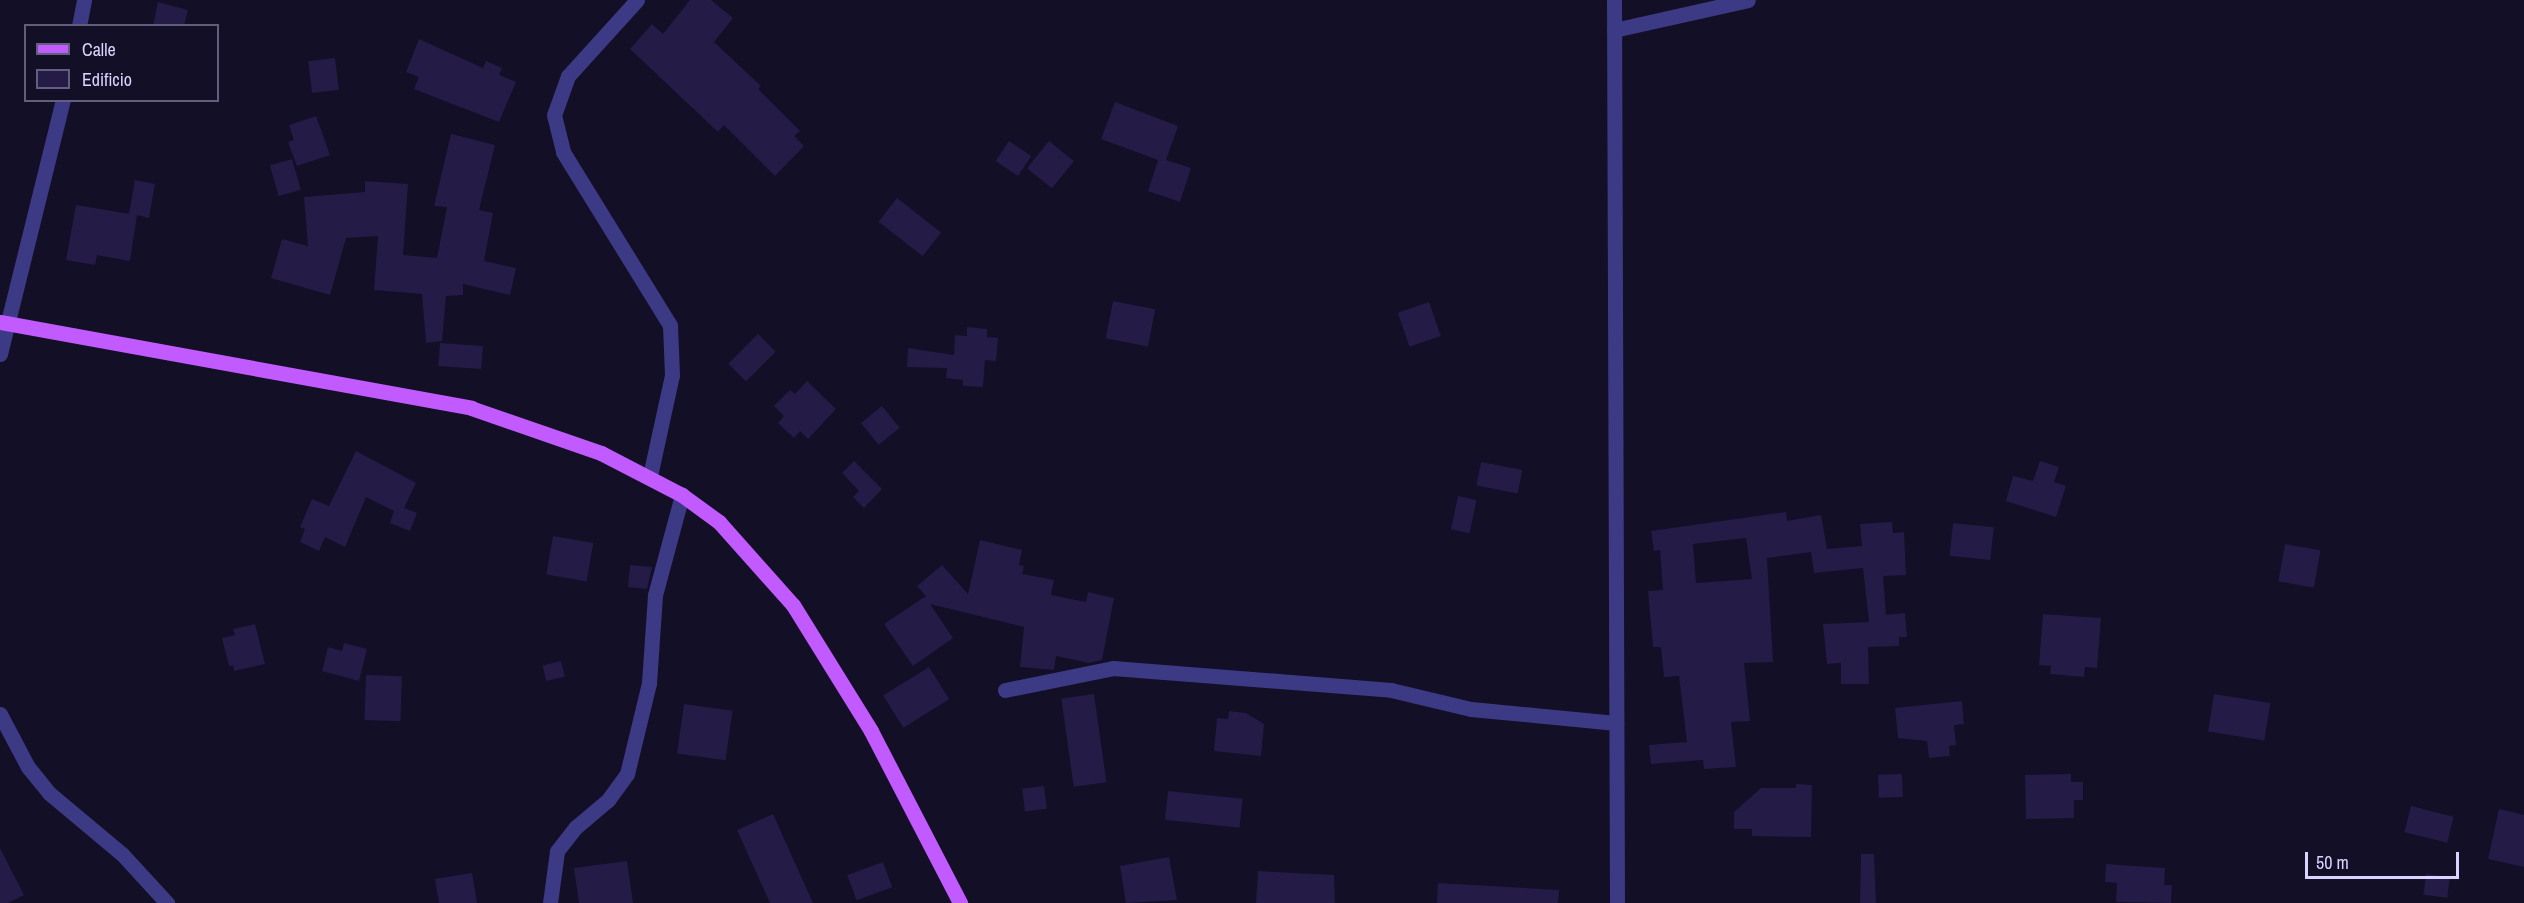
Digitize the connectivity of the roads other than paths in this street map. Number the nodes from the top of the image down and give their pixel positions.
1 (84, 0) edge
2 (637, 0) edge
3 (1614, 0) edge
4 (1748, 0) edge
5 (79, 24) edge
6 (1614, 30) junction
7 (62, 102) edge
8 (4, 323) edge
9 (0, 354) edge
10 (650, 476) junction
11 (682, 495) junction
12 (1005, 690) dead end
13 (0, 714) edge
14 (1616, 723) junction
15 (167, 903) edge
16 (550, 903) edge
17 (960, 903) edge
18 (1617, 903) edge

1 - 5 street
2 - 10 street
3 - 6 street
4 - 6 street
6 - 14 street
7 - 8 street
8 - 9 street
8 - 10 main road
10 - 11 main road
11 - 16 street
11 - 17 main road
12 - 14 street
13 - 15 street
14 - 18 street

